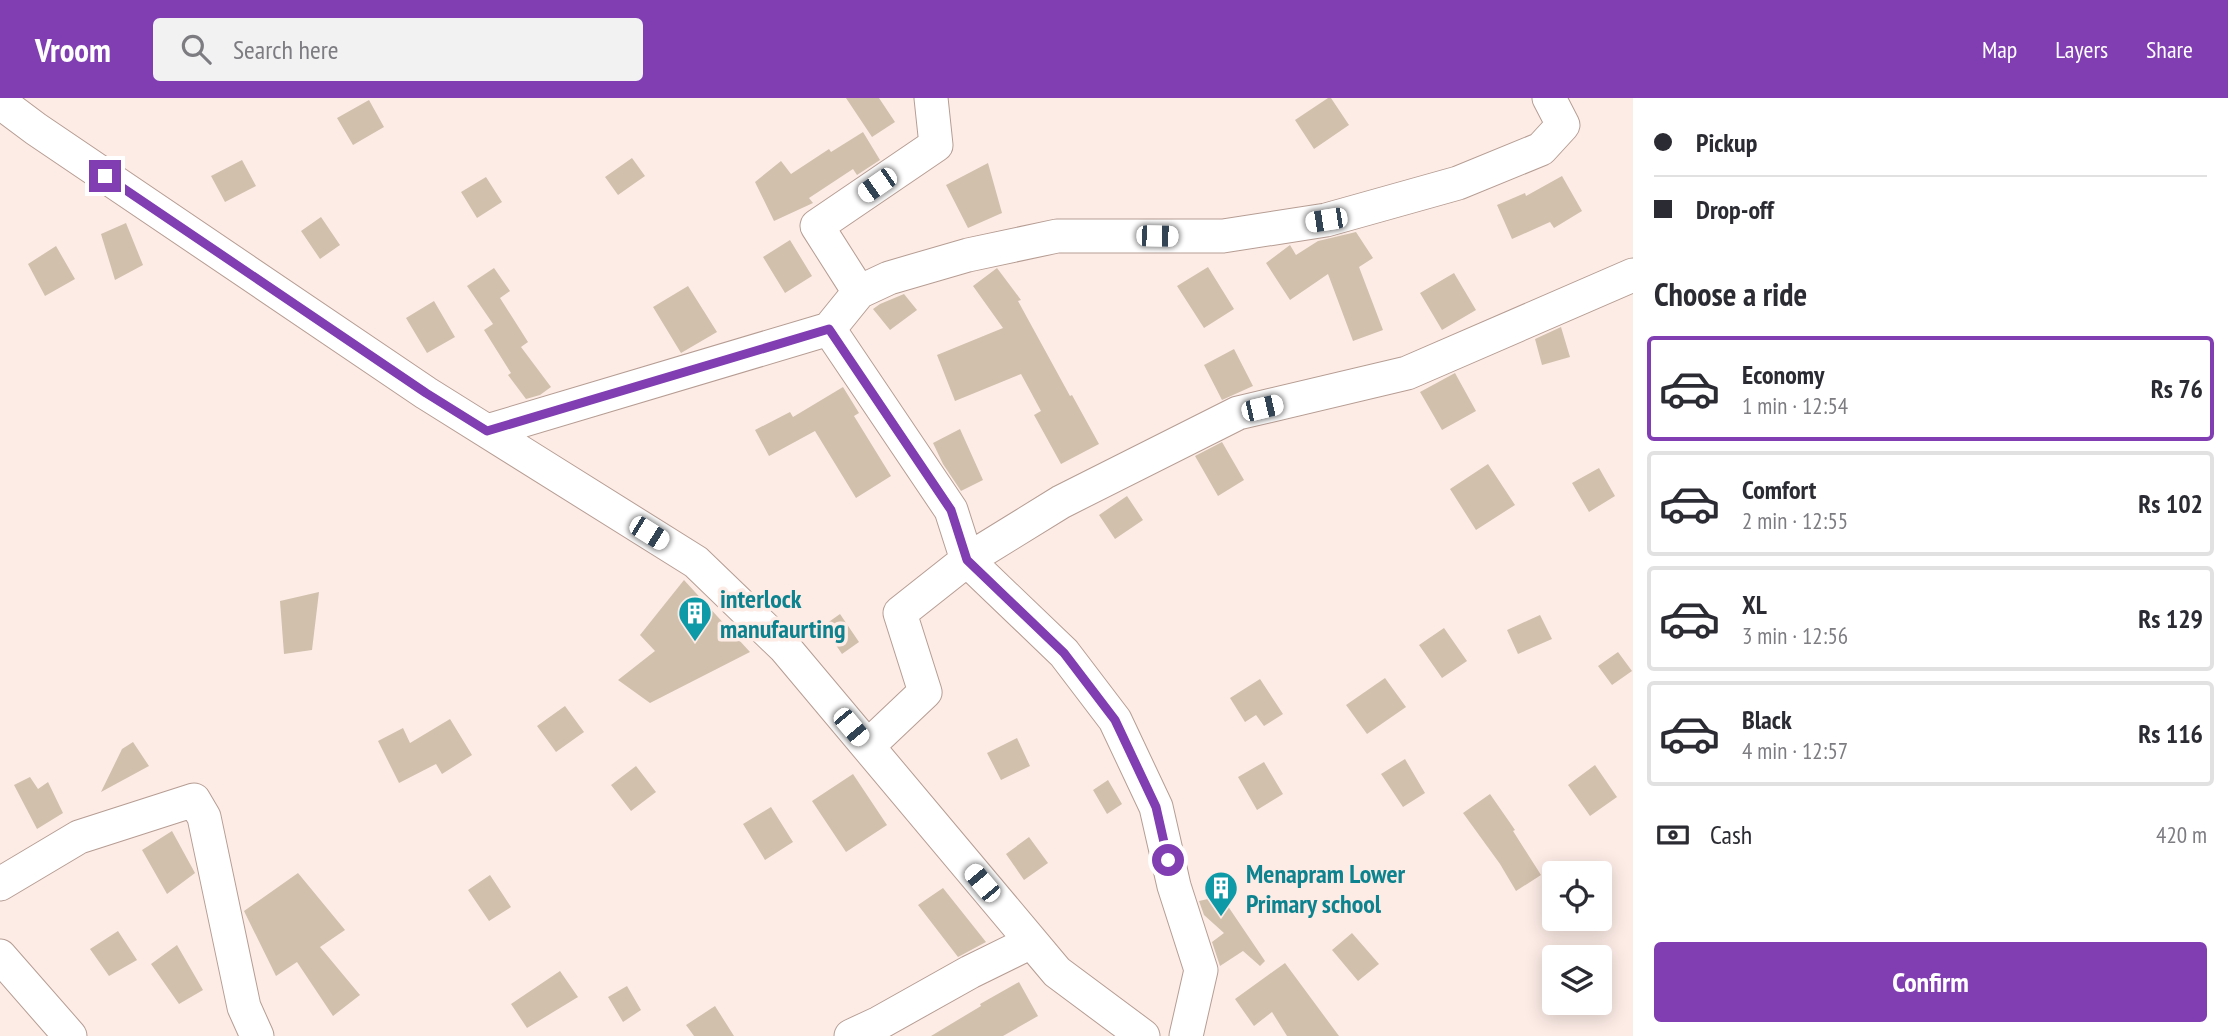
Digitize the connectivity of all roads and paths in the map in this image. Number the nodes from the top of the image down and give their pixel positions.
1 (931, 98) edge
2 (1549, 98) edge
3 (0, 102) edge
4 (1633, 275) edge
5 (859, 292) junction
6 (829, 329) junction
7 (487, 431) junction
8 (967, 560) junction
9 (868, 746) junction
10 (0, 884) edge
11 (1031, 942) junction
12 (0, 956) edge
13 (69, 1036) edge
14 (257, 1036) edge
15 (851, 1036) edge
16 (1143, 1036) edge
17 (1186, 1036) edge

1 - 5 street
2 - 5 street
3 - 7 street
4 - 8 street
5 - 6 street
6 - 7 street
6 - 8 street
7 - 9 street
8 - 9 street
8 - 17 street
9 - 11 street
10 - 14 street
11 - 15 street
11 - 16 street
12 - 13 street

